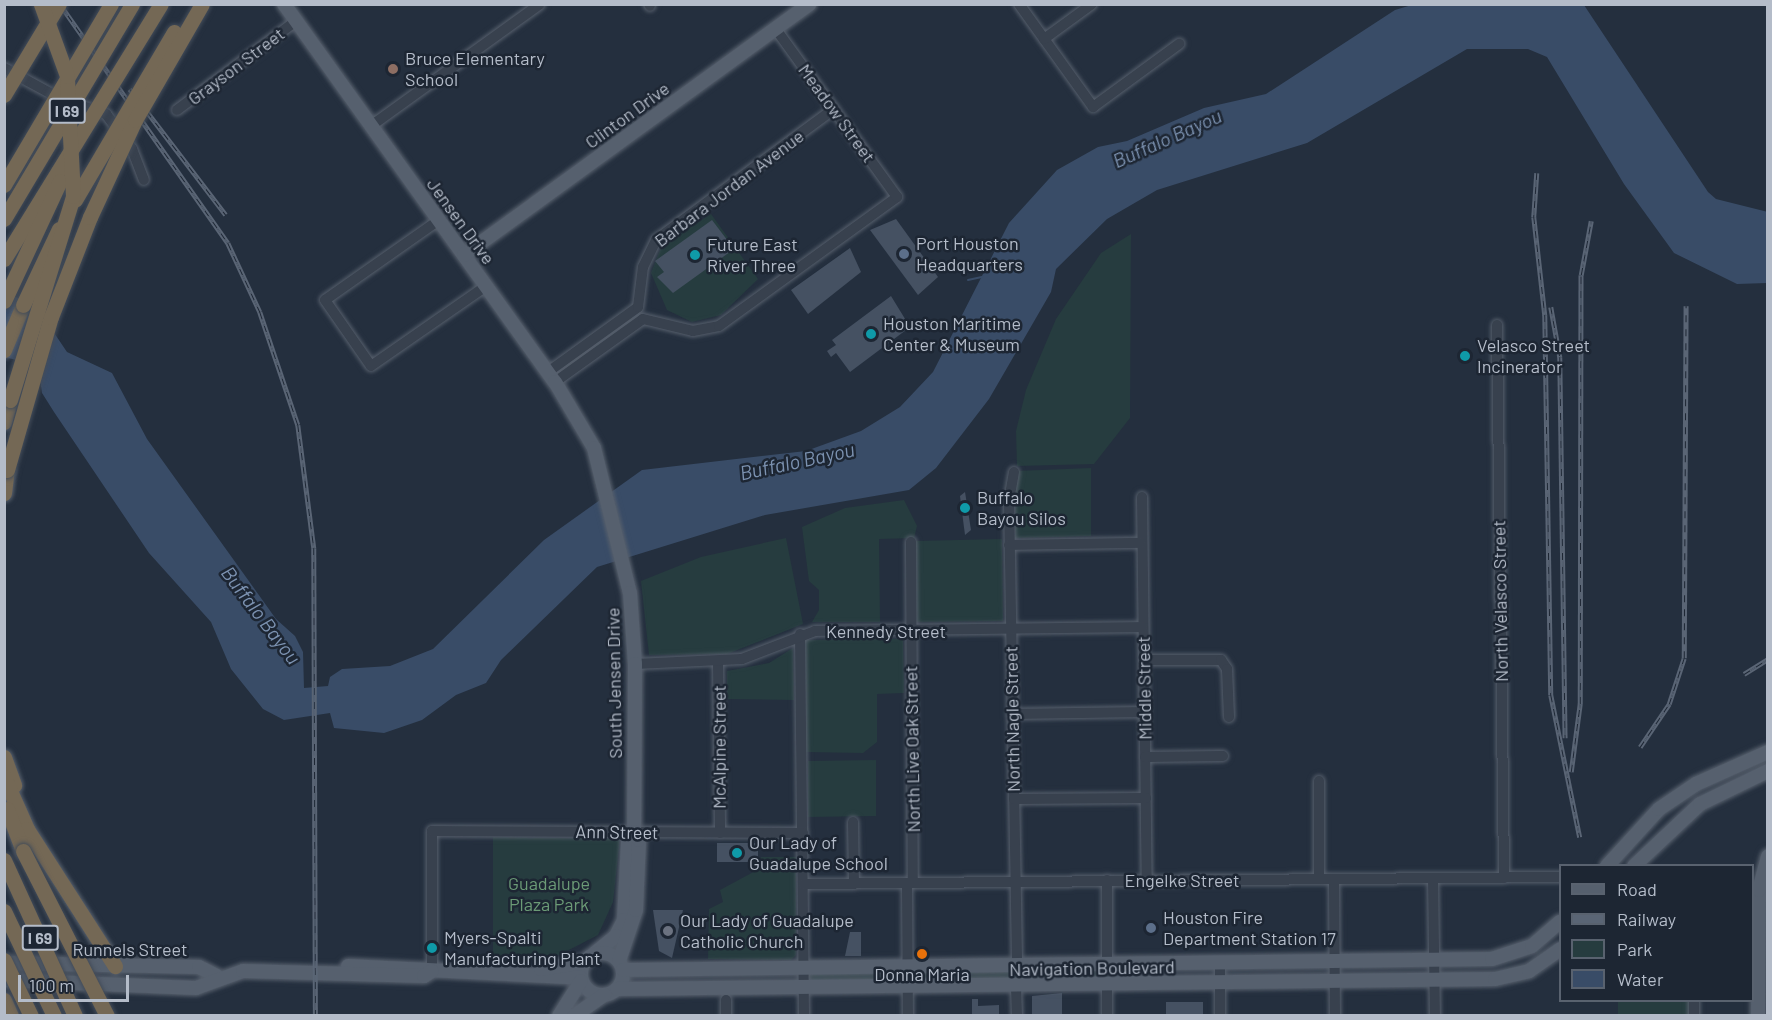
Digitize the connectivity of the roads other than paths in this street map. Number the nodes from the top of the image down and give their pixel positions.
1 (41, 4) edge
2 (58, 4) edge
3 (111, 4) edge
4 (132, 4) edge
5 (160, 4) edge
6 (194, 4) edge
7 (202, 4) edge
8 (284, 4) edge
9 (540, 4) edge
10 (810, 4) edge
11 (1019, 4) edge
12 (1092, 4) edge
13 (296, 21) junction
14 (776, 29) junction
15 (1044, 39) junction
16 (1179, 44) dead end
17 (4, 68) edge
18 (4, 95) edge
19 (97, 104) junction
20 (834, 109) junction
21 (177, 110) dead end
22 (370, 126) junction
23 (144, 180) dead end
24 (4, 185) edge
25 (4, 219) edge
26 (439, 220) junction
27 (464, 255) junction
28 (4, 259) edge
29 (486, 286) junction
30 (4, 301) edge
31 (1497, 325) dead end
32 (4, 350) edge
33 (552, 377) junction
34 (4, 422) edge
35 (598, 465) joint
36 (1014, 472) dead end
37 (4, 493) edge
38 (1142, 497) dead end
39 (911, 542) dead end
40 (1141, 543) junction
41 (1009, 545) junction
42 (1143, 627) junction
43 (910, 630) junction
44 (1011, 630) junction
45 (800, 634) junction
46 (1144, 660) junction
47 (718, 662) junction
48 (635, 664) junction
49 (1145, 712) junction
50 (1012, 714) junction
51 (1229, 717) dead end
52 (1767, 752) edge
53 (4, 756) edge
54 (1222, 756) dead end
55 (1145, 757) junction
56 (1764, 775) edge
57 (4, 777) edge
58 (1319, 781) dead end
59 (1696, 784) junction
60 (1684, 792) junction
61 (1146, 798) junction
62 (1014, 799) junction
63 (4, 801) edge
64 (1700, 804) junction
65 (4, 815) edge
66 (853, 822) dead end
67 (634, 832) junction
68 (720, 833) junction
69 (803, 833) junction
70 (36, 840) junction
71 (1621, 848) junction
72 (23, 851) junction
73 (1767, 856) edge
74 (4, 860) edge
75 (1609, 864) edge
76 (1633, 864) edge
77 (1636, 864) edge
78 (1760, 877) edge
79 (1433, 878) junction
80 (1504, 878) junction
81 (1559, 878) edge
82 (1147, 879) junction
83 (1319, 879) junction
84 (1334, 879) junction
85 (1107, 880) junction
86 (1014, 882) junction
87 (910, 883) junction
88 (803, 884) junction
89 (854, 884) junction
90 (4, 911) edge
91 (1559, 924) edge
92 (1549, 934) junction
93 (1559, 948) edge
94 (1559, 950) edge
95 (590, 958) junction
96 (1434, 960) junction
97 (4, 961) edge
98 (1334, 961) junction
99 (1759, 963) edge
100 (1220, 964) junction
101 (621, 965) junction
102 (115, 966) junction
103 (1107, 966) junction
104 (1017, 967) junction
105 (804, 968) junction
106 (908, 968) junction
107 (432, 971) junction
108 (509, 973) junction
109 (217, 976) junction
110 (581, 979) junction
111 (4, 980) edge
112 (1435, 980) junction
113 (1334, 982) junction
114 (126, 985) junction
115 (1220, 985) junction
116 (1107, 986) junction
117 (1016, 987) junction
118 (908, 989) junction
119 (804, 990) junction
120 (610, 992) junction
121 (4, 1000) edge
122 (726, 1000) dead end
123 (11, 1016) edge
124 (30, 1016) edge
125 (54, 1016) edge
126 (75, 1016) edge
127 (107, 1016) edge
128 (559, 1016) edge
129 (574, 1016) edge
130 (726, 1016) edge
131 (804, 1016) edge
132 (908, 1016) edge
133 (1017, 1016) edge
134 (1107, 1016) edge
135 (1220, 1016) edge
136 (1335, 1016) edge
137 (1435, 1016) edge
138 (1758, 1016) edge

1 - 34 highway, bridge
2 - 18 highway, bridge
3 - 24 highway, I 69, bridge
4 - 25 highway, I 69, bridge
5 - 19 highway, I 69, bridge
6 - 32 highway, bridge
7 - 37 highway, bridge
8 - 13 main road, Jensen Drive
9 - 22 street
10 - 14 main road, Clinton Drive
11 - 15 street
12 - 15 street
13 - 21 street, Grayson Street
13 - 22 main road, Jensen Drive
14 - 20 street, Meadow Street
14 - 27 main road, Clinton Drive
15 - 16 street
17 - 23 street
19 - 28 highway, I 69, bridge
19 - 30 highway, bridge
20 - 33 street, Barbara Jordan Avenue
20 - 33 street, Meadow Street
22 - 26 main road, Jensen Drive
26 - 27 main road, Jensen Drive
26 - 29 street
27 - 29 main road, Jensen Drive
29 - 33 main road, Jensen Drive
31 - 80 street, North Velasco Street
33 - 35 main road, Jensen Drive
35 - 48 main road, South Jensen Drive
36 - 41 street, North Nagle Street
38 - 40 street, Middle Street
39 - 43 street, North Live Oak Street
40 - 41 street
40 - 42 street, Middle Street
41 - 44 street, North Nagle Street
42 - 44 street, Kennedy Street
42 - 46 street, Middle Street
43 - 44 street, Kennedy Street
43 - 45 street, Kennedy Street
43 - 87 street, North Live Oak Street
44 - 50 street, North Nagle Street
45 - 47 street, Kennedy Street
45 - 69 street
46 - 49 street, Middle Street
46 - 51 street
47 - 48 street, Kennedy Street
47 - 68 street, McAlpine Street
48 - 67 main road, South Jensen Drive
49 - 50 street
49 - 55 street, Middle Street
50 - 62 street, North Nagle Street
52 - 59 main road
53 - 70 highway
54 - 55 street
55 - 61 street, Middle Street
56 - 64 main road
57 - 70 highway
58 - 83 street
59 - 60 main road
59 - 64 main road
60 - 64 main road
60 - 71 main road
61 - 62 street
61 - 82 street, Middle Street
62 - 86 street, North Nagle Street
63 - 72 highway
64 - 77 main road
65 - 72 highway
66 - 89 street
67 - 68 street, Ann Street
67 - 95 main road, South Jensen Drive
67 - 101 main road, South Jensen Drive
67 - 107 street, Ann Street
68 - 69 street, Ann Street
69 - 88 street
70 - 102 highway
71 - 75 main road
71 - 76 main road
72 - 127 highway, bridge
73 - 78 main road
74 - 126 highway, I 69, bridge
78 - 99 main road
79 - 80 street, Engelke Street
79 - 84 street, Engelke Street
79 - 96 street
80 - 81 street, Engelke Street
82 - 83 street, Engelke Street
82 - 85 street, Engelke Street
83 - 84 street, Engelke Street
84 - 98 street
85 - 86 street, Engelke Street
85 - 103 street
86 - 87 street, Engelke Street
86 - 104 street, North Nagle Street
87 - 89 street, Engelke Street
87 - 106 street, North Live Oak Street
88 - 89 street, Engelke Street
88 - 105 street
90 - 125 highway, I 69, bridge
91 - 92 main road, Navigation Boulevard
92 - 93 main road
92 - 96 main road, Navigation Boulevard
94 - 112 main road, Navigation Boulevard
95 - 101 main road, Navigation Boulevard
95 - 108 main road, Runnels Street
95 - 110 main road
96 - 98 main road, Navigation Boulevard
96 - 112 street
97 - 102 main road, Runnels Street
97 - 124 highway, bridge
98 - 100 main road, Navigation Boulevard
98 - 113 street
99 - 138 main road
100 - 103 main road, Navigation Boulevard
100 - 115 street
101 - 105 main road, Navigation Boulevard
101 - 120 main road, South Jensen Drive
102 - 109 main road, Runnels Street
102 - 114 main road
103 - 104 main road, Navigation Boulevard
103 - 116 street
104 - 106 main road, Navigation Boulevard
105 - 106 main road, Navigation Boulevard
105 - 119 street
106 - 118 street, North Live Oak Street
107 - 108 main road, Runnels Street
107 - 109 main road, Runnels Street
108 - 110 main road, Runnels Street
109 - 114 main road, Runnels Street
110 - 120 main road
110 - 128 main road
111 - 114 main road, Runnels Street
112 - 113 main road, Navigation Boulevard
112 - 137 street
113 - 115 main road, Navigation Boulevard
113 - 136 street
115 - 116 main road, Navigation Boulevard
115 - 135 street
116 - 117 main road, Navigation Boulevard
116 - 134 street
117 - 118 main road, Navigation Boulevard
117 - 133 street
118 - 119 main road, Navigation Boulevard
118 - 132 street, North Live Oak Street
119 - 120 main road, Navigation Boulevard
119 - 131 street
120 - 129 main road
121 - 123 highway
122 - 130 street

